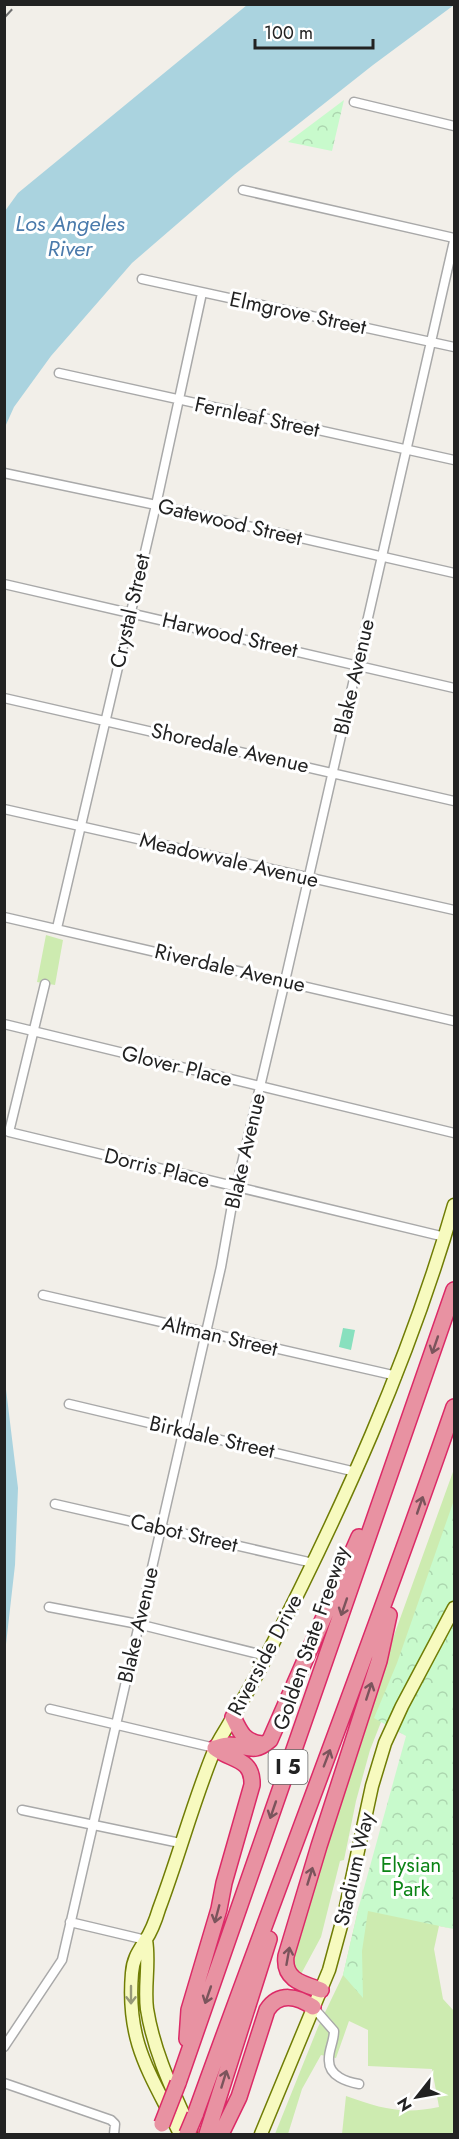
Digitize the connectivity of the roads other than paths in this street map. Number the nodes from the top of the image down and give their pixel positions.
1 (354, 102) dead end
2 (454, 126) edge
3 (243, 190) dead end
4 (454, 239) edge
5 (142, 279) dead end
6 (202, 293) junction
7 (430, 341) junction
8 (454, 347) edge
9 (59, 373) dead end
10 (177, 400) junction
11 (406, 450) junction
12 (454, 460) edge
13 (4, 473) edge
14 (156, 505) junction
15 (382, 557) junction
16 (454, 573) edge
17 (4, 584) edge
18 (130, 612) junction
19 (357, 665) junction
20 (454, 688) edge
21 (4, 698) edge
22 (105, 720) junction
23 (333, 772) junction
24 (454, 801) edge
25 (4, 809) edge
26 (80, 825) junction
27 (309, 878) junction
28 (454, 910) edge
29 (4, 917) edge
30 (57, 928) junction
31 (285, 981) junction
32 (45, 984) dead end
33 (454, 1020) edge
34 (4, 1024) edge
35 (33, 1031) junction
36 (260, 1086) junction
37 (454, 1133) edge
38 (237, 1187) junction
39 (454, 1205) edge
40 (445, 1237) junction
41 (454, 1290) edge
42 (43, 1295) dead end
43 (205, 1332) junction
44 (397, 1376) junction
45 (69, 1404) dead end
46 (454, 1407) edge
47 (183, 1430) junction
48 (398, 1452) junction
49 (356, 1472) junction
50 (55, 1504) dead end
51 (160, 1527) junction
52 (401, 1560) junction
53 (312, 1563) junction
54 (49, 1607) dead end
55 (454, 1608) edge
56 (138, 1624) junction
57 (267, 1656) junction
58 (50, 1708) dead end
59 (233, 1717) junction
60 (114, 1725) junction
61 (264, 1745) junction
62 (215, 1748) junction
63 (22, 1810) dead end
64 (93, 1824) junction
65 (180, 1843) junction
66 (291, 1852) junction
67 (70, 1922) junction
68 (146, 1940) junction
69 (321, 1990) junction
70 (313, 2007) junction
71 (4, 2047) edge
72 (185, 2060) junction
73 (4, 2083) edge
74 (359, 2084) dead end
75 (160, 2129) edge
76 (114, 2134) edge
77 (180, 2134) edge
78 (187, 2134) edge
79 (193, 2134) edge
80 (207, 2134) edge
81 (221, 2134) edge
82 (261, 2134) edge

1 - 2 street
3 - 4 street
4 - 7 street, Blake Avenue
5 - 6 street, Elmgrove Street
6 - 7 street, Elmgrove Street
6 - 10 street, Crystal Street
7 - 8 street, Elmgrove Street
7 - 11 street, Blake Avenue
9 - 10 street, Fernleaf Street
10 - 11 street, Fernleaf Street
10 - 14 street, Crystal Street
11 - 12 street, Fernleaf Street
11 - 15 street, Blake Avenue
13 - 14 street, Gatewood Street
14 - 15 street, Gatewood Street
14 - 18 street, Crystal Street
15 - 16 street, Gatewood Street
15 - 19 street, Blake Avenue
17 - 18 street, Harwood Street
18 - 19 street, Harwood Street
18 - 22 street, Crystal Street
19 - 20 street, Harwood Street
19 - 23 street, Blake Avenue
21 - 22 street, Shoredale Avenue
22 - 23 street, Shoredale Avenue
22 - 26 street, Crystal Street
23 - 24 street, Shoredale Avenue
23 - 27 street, Blake Avenue
25 - 26 street, Meadowvale Avenue
26 - 27 street, Meadowvale Avenue
26 - 30 street, Crystal Street
27 - 28 street, Meadowvale Avenue
27 - 31 street, Blake Avenue
29 - 30 street, Riverdale Avenue
30 - 31 street, Riverdale Avenue
31 - 33 street, Riverdale Avenue
31 - 36 street, Blake Avenue
32 - 35 street
34 - 35 street, Glover Place
35 - 36 street, Glover Place
35 - 38 street, Dorris Place
36 - 37 street, Glover Place
36 - 38 street, Blake Avenue
38 - 40 street, Dorris Place
38 - 43 street, Blake Avenue
39 - 40 main road, Riverside Drive
40 - 44 main road, Riverside Drive
41 -> 48 highway, Golden State Freeway / I 5
42 - 43 street, Altman Street
43 - 44 street, Altman Street
43 - 47 street, Blake Avenue
44 - 49 main road, Riverside Drive
45 - 47 street, Birkdale Street
52 -> 46 highway, I 5
47 - 49 street, Birkdale Street
47 - 51 street, Blake Avenue
48 - 61 highway
48 -> 72 highway, Golden State Freeway / I 5
49 - 53 main road, Riverside Drive
50 - 51 street, Cabot Street
51 - 53 street, Cabot Street
51 - 56 street, Blake Avenue
66 -> 52 highway, I 5
69 -> 52 highway
53 - 57 main road, Riverside Drive
54 - 56 street
55 - 69 main road, Stadium Way
56 - 57 street
56 - 60 street, Blake Avenue
57 - 59 main road, Riverside Drive
58 - 60 street
59 - 61 highway
59 - 62 main road, Riverside Drive
60 - 62 street
60 - 64 street, Blake Avenue
61 - 62 highway
62 - 65 main road, Riverside Drive
62 -> 72 highway
63 - 64 street
64 - 65 street
64 - 67 street, Blake Avenue
65 - 68 main road, Riverside Drive
66 - 78 highway, I 5, bridge
80 -> 66 highway
67 - 68 street
67 - 71 street, Blake Avenue
68 -> 77 main road, Riverside Drive
68 - 79 main road, Riverside Drive
69 - 70 main road, Stadium Way
70 - 74 street
70 - 81 highway
70 - 82 main road, Stadium Way
72 - 75 highway, Golden State Freeway / I 5, bridge
73 - 76 street

